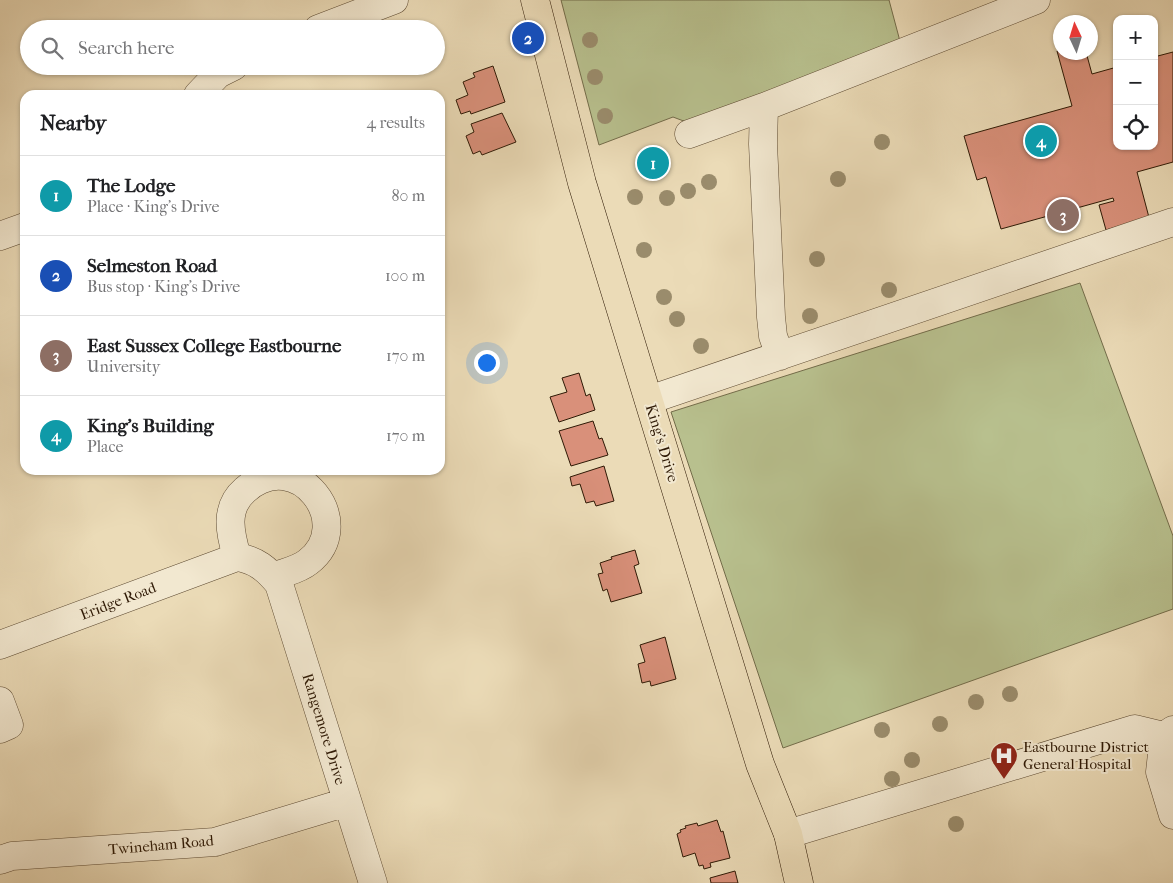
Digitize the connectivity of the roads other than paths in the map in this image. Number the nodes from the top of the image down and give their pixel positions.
1 (394, 0) edge
2 (534, 0) edge
3 (1036, 0) edge
4 (342, 20) edge
5 (217, 75) edge
6 (203, 90) edge
7 (764, 107) junction
8 (689, 134) dead end
9 (1173, 222) edge
10 (20, 230) edge
11 (0, 236) edge
12 (780, 356) junction
13 (649, 400) junction
14 (237, 557) junction
15 (273, 577) junction
16 (0, 645) edge
17 (0, 701) edge
18 (0, 729) edge
19 (1168, 733) edge
20 (347, 802) junction
21 (1173, 815) edge
22 (788, 834) junction
23 (0, 860) edge
24 (373, 883) edge
25 (799, 883) edge

1 - 4 street
2 - 13 main road, King's Drive
3 - 7 street
5 - 6 street
7 - 8 street
7 - 12 street
9 - 12 street
10 - 11 street
12 - 13 street
13 - 22 main road, King's Drive
14 - 15 street, Rangemore Drive
14 - 15 street
14 - 16 street, Eridge Road
15 - 20 street, Rangemore Drive
17 - 18 street
19 - 21 street
19 - 22 street
20 - 23 street, Twineham Road
20 - 24 street, Rangemore Drive
22 - 25 main road, King's Drive

